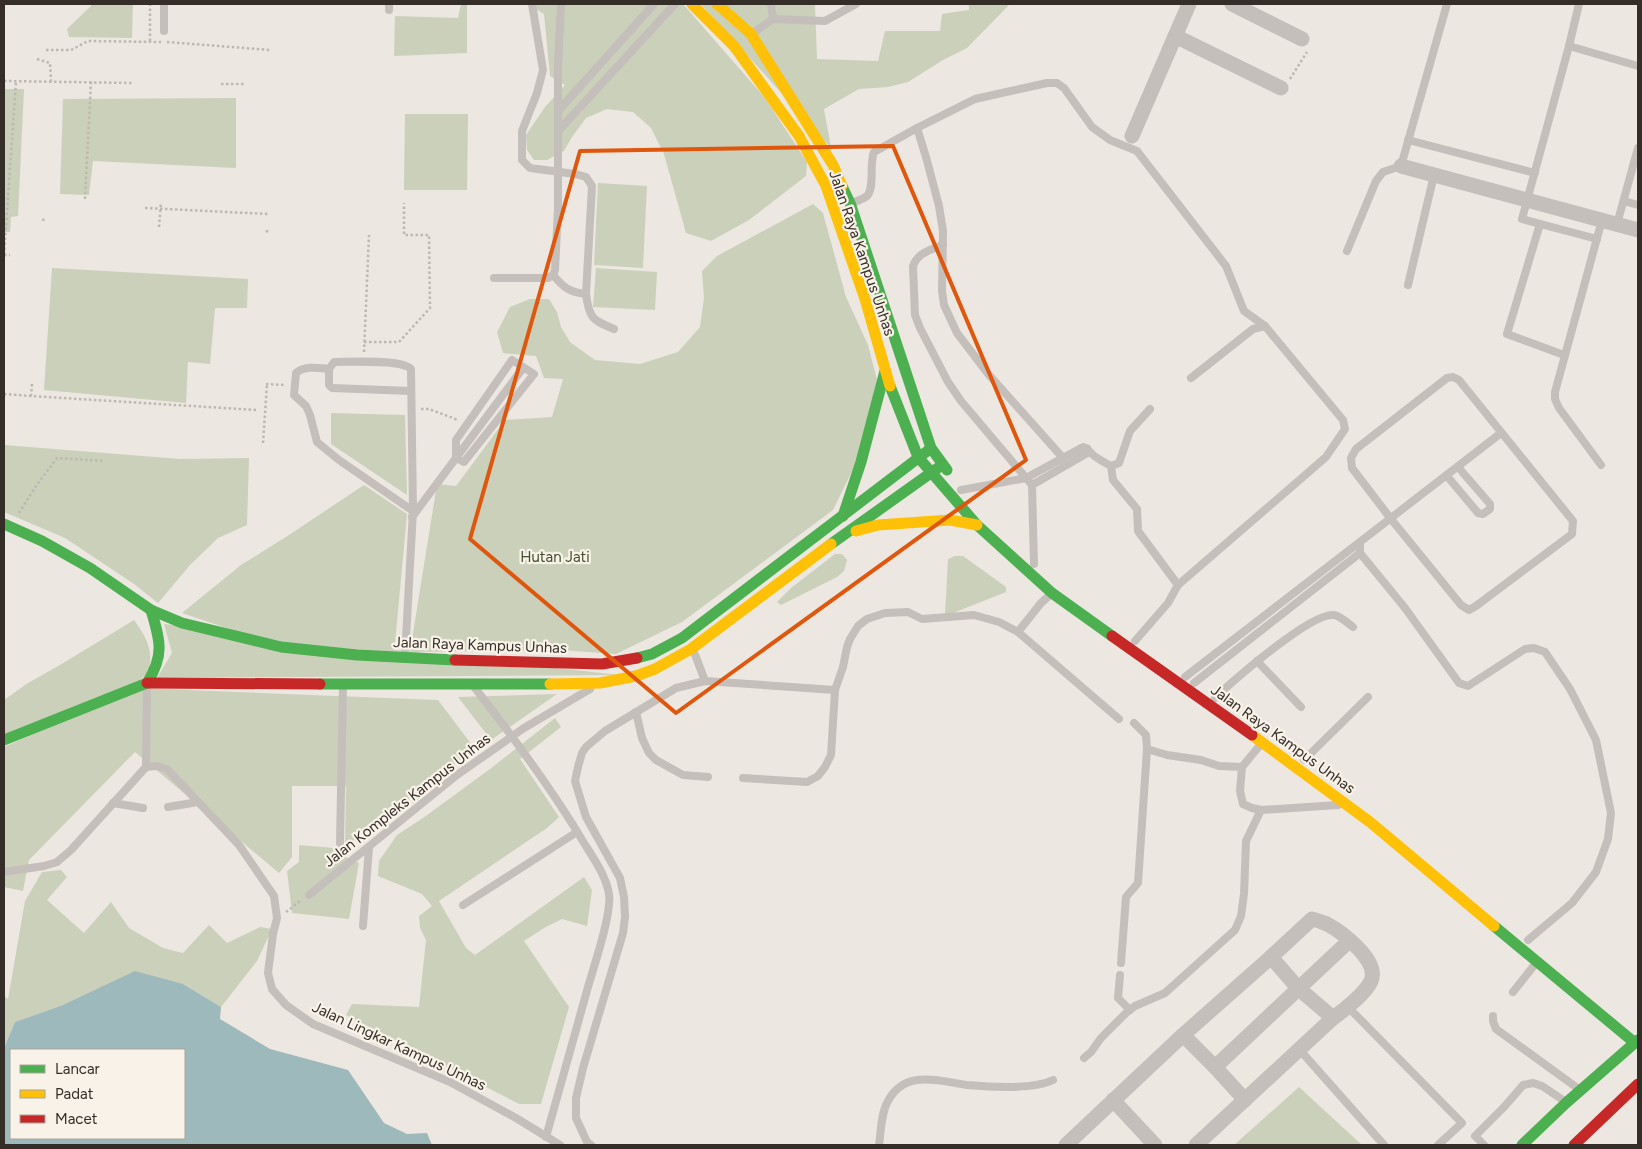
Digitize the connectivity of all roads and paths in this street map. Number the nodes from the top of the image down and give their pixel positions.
1 (150, 4) edge
2 (164, 4) edge
3 (532, 4) edge
4 (560, 4) edge
5 (654, 4) edge
6 (676, 4) edge
7 (692, 4) edge
8 (717, 4) edge
9 (771, 4) edge
10 (856, 4) edge
11 (1189, 4) edge
12 (1232, 4) edge
13 (1447, 4) edge
14 (1579, 4) edge
15 (773, 19) junction
16 (164, 31) dead end
17 (751, 34) junction
18 (1175, 36) junction
19 (1302, 39) joint
20 (150, 41) junction
21 (1569, 46) junction
22 (46, 50) dead end
23 (270, 50) dead end
24 (38, 59) dead end
25 (1638, 66) edge
26 (4, 81) edge
27 (16, 81) junction
28 (50, 81) junction
29 (91, 82) junction
30 (133, 83) dead end
31 (222, 84) dead end
32 (245, 84) dead end
33 (1281, 88) joint
34 (559, 110) junction
35 (916, 128) junction
36 (559, 130) junction
37 (1132, 136) dead end
38 (1408, 140) junction
39 (1638, 148) edge
40 (1401, 166) junction
41 (558, 172) junction
42 (1535, 173) junction
43 (1434, 175) junction
44 (85, 199) dead end
45 (1528, 200) junction
46 (1624, 201) junction
47 (161, 202) dead end
48 (850, 202) junction
49 (404, 203) dead end
50 (1638, 205) edge
51 (144, 208) dead end
52 (834, 208) junction
53 (160, 209) junction
54 (268, 214) dead end
55 (44, 217) dead end
56 (1602, 220) junction
57 (43, 221) dead end
58 (1540, 224) junction
59 (1617, 224) junction
60 (159, 227) dead end
61 (1638, 230) edge
62 (369, 235) dead end
63 (1597, 238) junction
64 (943, 245) junction
65 (1347, 251) dead end
66 (4, 255) edge
67 (10, 255) dead end
68 (553, 276) junction
69 (494, 278) dead end
70 (1408, 285) dead end
71 (586, 294) junction
72 (1264, 326) junction
73 (614, 329) dead end
74 (364, 342) junction
75 (1564, 355) junction
76 (363, 361) junction
77 (523, 368) junction
78 (330, 369) junction
79 (885, 371) junction
80 (1191, 378) dead end
81 (32, 384) dead end
82 (295, 385) junction
83 (411, 390) junction
84 (4, 394) edge
85 (31, 396) junction
86 (412, 408) junction
87 (256, 410) dead end
88 (1150, 410) dead end
89 (467, 424) junction
90 (1502, 433) junction
91 (263, 443) dead end
92 (931, 448) junction
93 (1089, 452) junction
94 (918, 457) junction
95 (456, 458) junction
96 (1062, 458) junction
97 (105, 461) dead end
98 (942, 464) junction
99 (1601, 465) dead end
100 (1111, 466) junction
101 (1458, 467) junction
102 (932, 473) junction
103 (1447, 476) junction
104 (1026, 478) junction
105 (1032, 484) junction
106 (961, 490) junction
107 (412, 514) junction
108 (842, 516) junction
109 (1391, 519) junction
110 (7, 525) edge
111 (977, 526) junction
112 (846, 533) junction
113 (1360, 544) junction
114 (1360, 553) junction
115 (1034, 564) junction
116 (1178, 585) junction
117 (1049, 586) junction
118 (151, 610) junction
119 (1353, 627) dead end
120 (1018, 632) junction
121 (1135, 642) junction
122 (691, 649) junction
123 (404, 658) junction
124 (1257, 661) junction
125 (354, 673) junction
126 (706, 681) junction
127 (147, 683) junction
128 (600, 683) junction
129 (1187, 683) junction
130 (472, 685) junction
131 (835, 690) junction
132 (1368, 697) dead end
133 (1212, 701) junction
134 (1301, 707) dead end
135 (636, 712) junction
136 (1120, 719) dead end
137 (1134, 723) dead end
138 (514, 736) junction
139 (4, 740) edge
140 (1262, 743) junction
141 (1147, 749) junction
142 (1304, 760) junction
143 (146, 767) junction
144 (1242, 767) junction
145 (708, 777) dead end
146 (742, 778) dead end
147 (1340, 786) dead end
148 (198, 802) junction
149 (113, 803) junction
150 (1347, 804) junction
151 (168, 807) dead end
152 (143, 808) dead end
153 (1261, 810) junction
154 (577, 832) junction
155 (340, 842) dead end
156 (369, 847) junction
157 (4, 872) edge
158 (309, 895) joint
159 (463, 905) dead end
160 (278, 918) junction
161 (1505, 921) dead end
162 (363, 926) dead end
163 (1349, 940) junction
164 (1528, 940) junction
165 (1271, 957) junction
166 (1537, 961) junction
167 (1121, 964) dead end
168 (1120, 975) dead end
169 (1298, 988) junction
170 (1513, 992) dead end
171 (1348, 1007) junction
172 (1130, 1010) junction
173 (1493, 1016) dead end
174 (1333, 1018) junction
175 (1183, 1035) junction
176 (1637, 1039) edge
177 (1299, 1049) junction
178 (1084, 1058) dead end
179 (1215, 1067) junction
180 (1054, 1080) dead end
181 (1638, 1084) edge
182 (1581, 1090) junction
183 (1113, 1100) junction
184 (1245, 1100) junction
185 (1566, 1103) junction
186 (546, 1137) junction
187 (1580, 1140) edge
188 (560, 1145) edge
189 (591, 1145) edge
190 (879, 1145) edge
191 (1066, 1145) edge
192 (1155, 1145) edge
193 (1196, 1145) edge
194 (1384, 1145) edge
195 (1438, 1145) edge
196 (1484, 1145) edge
197 (1522, 1145) edge

1 - 20 path
2 - 16 lane
3 - 41 lane
4 - 34 lane
5 - 34 lane
6 - 36 lane
7 - 52 main road, Jalan Raya Kampus Unhas
8 - 17 main road, Jalan Raya Kampus Unhas
9 - 15 lane
10 - 15 lane
11 - 18 street
12 - 19 street
13 - 38 lane
14 - 21 lane
15 - 17 lane
17 - 48 main road, Jalan Raya Kampus Unhas
18 - 33 street
18 - 37 street
19 - 33 path
20 - 22 path
20 - 23 path
21 - 25 lane
21 - 42 lane
24 - 28 path
26 - 27 path
27 - 28 path
27 - 66 path
28 - 29 path
29 - 30 path
29 - 44 path
31 - 32 path
34 - 36 lane
35 - 48 lane
35 - 64 lane
35 - 72 lane
36 - 41 lane
38 - 40 lane
38 - 42 lane
39 - 46 lane
40 - 43 street
40 - 65 lane
41 - 68 lane
41 - 71 lane
42 - 45 lane
43 - 45 street
43 - 70 lane
45 - 56 street
45 - 58 lane
46 - 50 lane
46 - 59 lane
47 - 53 path
48 - 52 main road
48 - 92 main road, Jalan Raya Kampus Unhas
49 - 74 path
51 - 53 path
52 - 79 main road, Jalan Raya Kampus Unhas
53 - 54 path
53 - 60 path
55 - 57 path
56 - 59 street
56 - 63 lane
58 - 63 lane
58 - 75 lane
59 - 61 street
62 - 74 path
63 - 75 lane
64 - 96 lane
64 - 104 lane
66 - 67 path
68 - 69 lane
68 - 71 lane
71 - 73 lane
72 - 80 lane
72 - 116 lane
74 - 76 path
75 - 99 lane
76 - 78 lane
76 - 83 lane
77 - 89 lane
77 - 95 lane
77 - 95 lane
78 - 82 lane
78 - 83 lane
79 - 94 main road, Jalan Raya Kampus Unhas
79 - 108 main road
81 - 85 path
82 - 91 path
82 - 107 lane
83 - 86 lane
84 - 85 path
85 - 87 path
86 - 89 path
86 - 107 lane
88 - 100 lane
89 - 95 lane
90 - 101 lane
90 - 109 lane
90 - 109 lane
92 - 94 main road, Jalan Raya Kampus Unhas
92 - 98 main road, Jalan Raya Kampus Unhas
93 - 96 lane
93 - 100 lane
93 - 105 lane
94 - 102 main road, Jalan Raya Kampus Unhas
94 - 108 main road, Jalan Raya Kampus Unhas
95 - 107 lane
96 - 104 lane
97 - 110 path
98 - 102 main road, Jalan Raya Kampus Unhas
98 - 106 main road, Jalan Raya Kampus Unhas
100 - 116 lane
101 - 103 lane
101 - 103 lane
102 - 111 main road, Jalan Raya Kampus Unhas
102 - 112 main road, Jalan Raya Kampus Unhas
103 - 109 lane
104 - 105 lane
104 - 106 lane
105 - 115 lane
106 - 115 main road, Jalan Raya Kampus Unhas
107 - 123 lane
108 - 123 main road, Jalan Raya Kampus Unhas
109 - 113 lane
110 - 118 main road, Jalan Raya Kampus Unhas
111 - 112 main road
111 - 117 main road, Jalan Raya Kampus Unhas
112 - 122 main road, Jalan Raya Kampus Unhas
113 - 114 lane
113 - 129 lane
114 - 129 lane
114 - 164 lane
115 - 117 main road, Jalan Raya Kampus Unhas
116 - 121 lane
117 - 120 lane
117 - 121 main road, Jalan Raya Kampus Unhas
117 - 129 main road, Jalan Raya Kampus Unhas
118 - 125 main road, Jalan Raya Kampus Unhas
118 - 127 main road
119 - 124 lane
120 - 131 lane
120 - 136 lane
121 - 129 main road, Jalan Raya Kampus Unhas
122 - 126 lane
122 - 128 main road, Jalan Raya Kampus Unhas
123 - 125 main road, Jalan Raya Kampus Unhas
124 - 133 lane
124 - 134 lane
125 - 127 main road, Jalan Raya Kampus Unhas
125 - 130 main road, Jalan Raya Kampus Unhas
125 - 155 lane
126 - 131 lane
126 - 135 lane
127 - 139 main road
127 - 143 lane
128 - 130 main road, Jalan Raya Kampus Unhas
128 - 138 lane, Jalan Kompleks Kampus Unhas
129 - 133 main road, Jalan Raya Kampus Unhas
130 - 138 lane
131 - 146 lane
132 - 142 lane
133 - 140 main road, Jalan Raya Kampus Unhas
133 - 142 main road, Jalan Raya Kampus Unhas
135 - 145 lane
135 - 189 lane
137 - 141 lane
138 - 154 lane
138 - 156 lane, Jalan Kompleks Kampus Unhas
140 - 144 lane
140 - 150 main road, Jalan Raya Kampus Unhas
141 - 144 lane
141 - 167 lane
142 - 147 main road, Jalan Raya Kampus Unhas
143 - 148 lane
143 - 149 lane
144 - 153 lane
148 - 151 lane
148 - 160 lane
149 - 152 lane
149 - 157 lane
150 - 153 lane
150 - 166 main road, Jalan Raya Kampus Unhas
153 - 172 lane
154 - 159 lane
154 - 186 lane
156 - 158 lane, Jalan Kompleks Kampus Unhas
156 - 162 lane
158 - 160 path
160 - 186 lane, Jalan Lingkar Kampus Unhas
161 - 164 main road
163 - 165 street
163 - 169 street
163 - 171 street
164 - 176 main road
165 - 169 street
165 - 175 street
166 - 170 lane
166 - 176 main road, Jalan Raya Kampus Unhas
168 - 172 lane
169 - 174 street
169 - 179 street
171 - 174 street
171 - 195 lane
172 - 178 lane
173 - 182 lane
174 - 177 street
175 - 179 street
175 - 183 street
176 - 182 main road
177 - 184 street
177 - 194 lane
179 - 184 street
180 - 190 lane
181 - 187 main road
182 - 185 main road
183 - 191 street
183 - 192 street
184 - 193 street
185 - 196 lane
185 - 197 main road
186 - 188 lane, Jalan Lingkar Kampus Unhas

